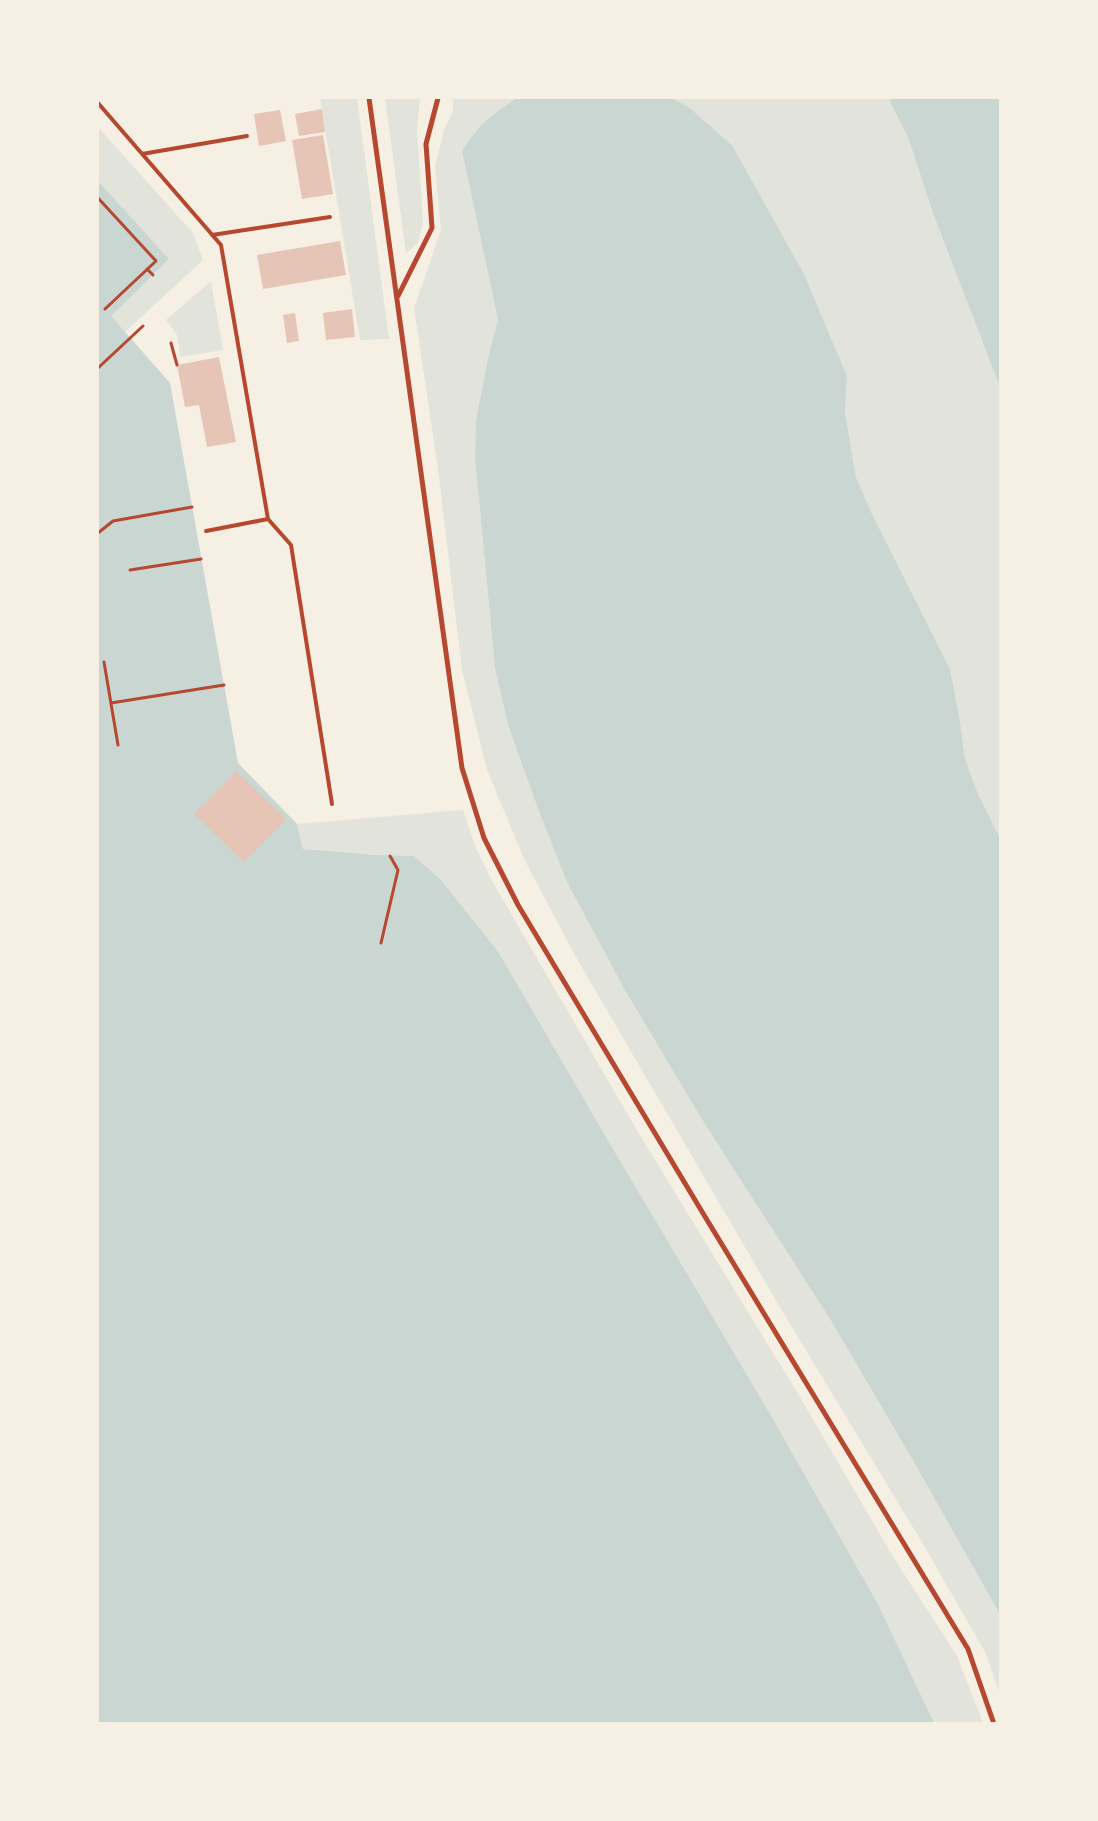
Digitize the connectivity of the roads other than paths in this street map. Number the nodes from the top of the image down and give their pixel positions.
1 (369, 98) edge
2 (438, 98) edge
3 (98, 102) edge
4 (247, 136) dead end
5 (142, 154) junction
6 (330, 217) dead end
7 (212, 235) junction
8 (398, 296) junction
9 (268, 519) junction
10 (206, 531) dead end
11 (332, 804) dead end
12 (994, 1724) edge

1 - 8 street
2 - 8 street
3 - 5 lane
4 - 5 lane
5 - 7 lane
6 - 7 lane
7 - 9 lane
8 - 12 street
9 - 10 lane
9 - 11 lane

